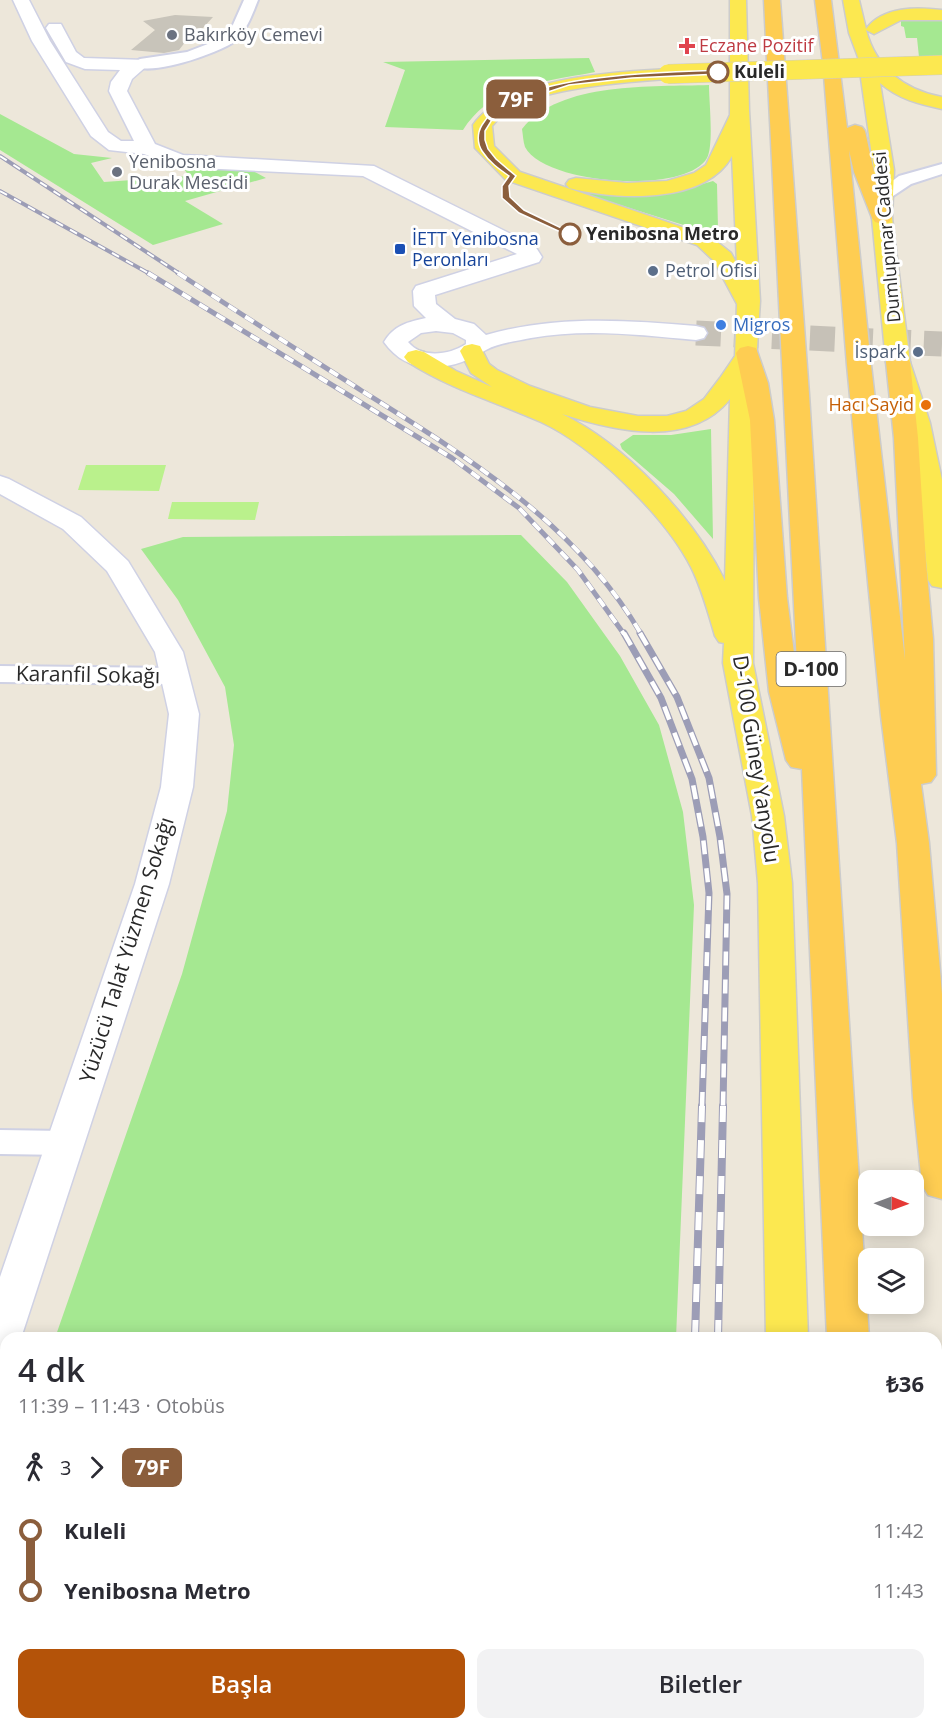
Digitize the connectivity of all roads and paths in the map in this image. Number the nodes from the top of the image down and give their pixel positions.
1 (21, 0) edge
2 (36, 0) edge
3 (241, 0) edge
4 (250, 0) edge
5 (738, 0) edge
6 (772, 0) edge
7 (823, 0) edge
8 (851, 0) edge
9 (867, 0) edge
10 (911, 0) edge
11 (942, 7) edge
12 (942, 15) edge
13 (874, 29) junction
14 (867, 57) junction
15 (832, 63) junction
16 (88, 64) junction
17 (140, 64) junction
18 (942, 65) edge
19 (60, 70) junction
20 (942, 72) edge
21 (669, 77) junction
22 (942, 103) edge
23 (739, 114) junction
24 (942, 114) edge
25 (876, 117) junction
26 (147, 148) junction
27 (942, 169) edge
28 (520, 171) junction
29 (884, 194) junction
30 (882, 218) junction
31 (748, 307) junction
32 (452, 326) junction
33 (624, 327) junction
34 (696, 333) tunnel mouth
35 (475, 348) junction
36 (748, 353) junction
37 (416, 357) junction
38 (898, 362) junction
39 (0, 484) edge
40 (942, 580) edge
41 (738, 663) junction
42 (0, 674) edge
43 (175, 676) junction
44 (817, 800) junction
45 (913, 843) junction
46 (0, 1142) edge
47 (65, 1143) junction
48 (942, 1185) edge
49 (2, 1332) edge
50 (787, 1332) edge
51 (848, 1332) edge

1 - 19 street
2 - 16 street
3 - 17 street
4 - 17 street
5 - 23 main road, D-100 Güney Yanyolu
6 - 44 highway, D-100
7 - 15 highway
8 - 14 main road, Dumlupınar Caddesi
9 - 13 main road
10 - 11 main road
12 - 13 main road
13 - 14 main road
14 - 22 main road
14 - 25 main road, Dumlupınar Caddesi
15 - 30 highway
15 - 45 highway
16 - 17 street
16 - 19 street
17 - 26 street
18 - 21 main road, bridge
19 - 26 street
20 - 21 main road
21 - 28 main road
21 - 28 main road
23 - 28 main road
23 - 31 main road, D-100 Güney Yanyolu
24 - 25 main road
25 - 29 main road, Dumlupınar Caddesi
26 - 32 street
27 - 29 street
28 - 31 main road
29 - 30 main road, Dumlupınar Caddesi
30 - 38 main road, Dumlupınar Caddesi
31 - 36 main road, D-100 Güney Yanyolu
32 - 33 street
32 - 35 street
32 - 37 street
33 - 34 street
33 - 35 street
35 - 36 main road
35 - 37 street
36 - 41 main road, D-100 Güney Yanyolu
36 - 44 highway
37 - 41 main road
38 - 40 main road, Dumlupınar Caddesi
38 - 45 highway
39 - 43 street, Yüzücü Talat Yüzmen Sokağı
41 - 50 main road, D-100 Güney Yanyolu
42 - 43 street, Karanfil Sokağı
43 - 47 street, Yüzücü Talat Yüzmen Sokağı
44 - 51 highway, D-100
45 - 48 highway
46 - 47 street
47 - 49 street, Yüzücü Talat Yüzmen Sokağı

